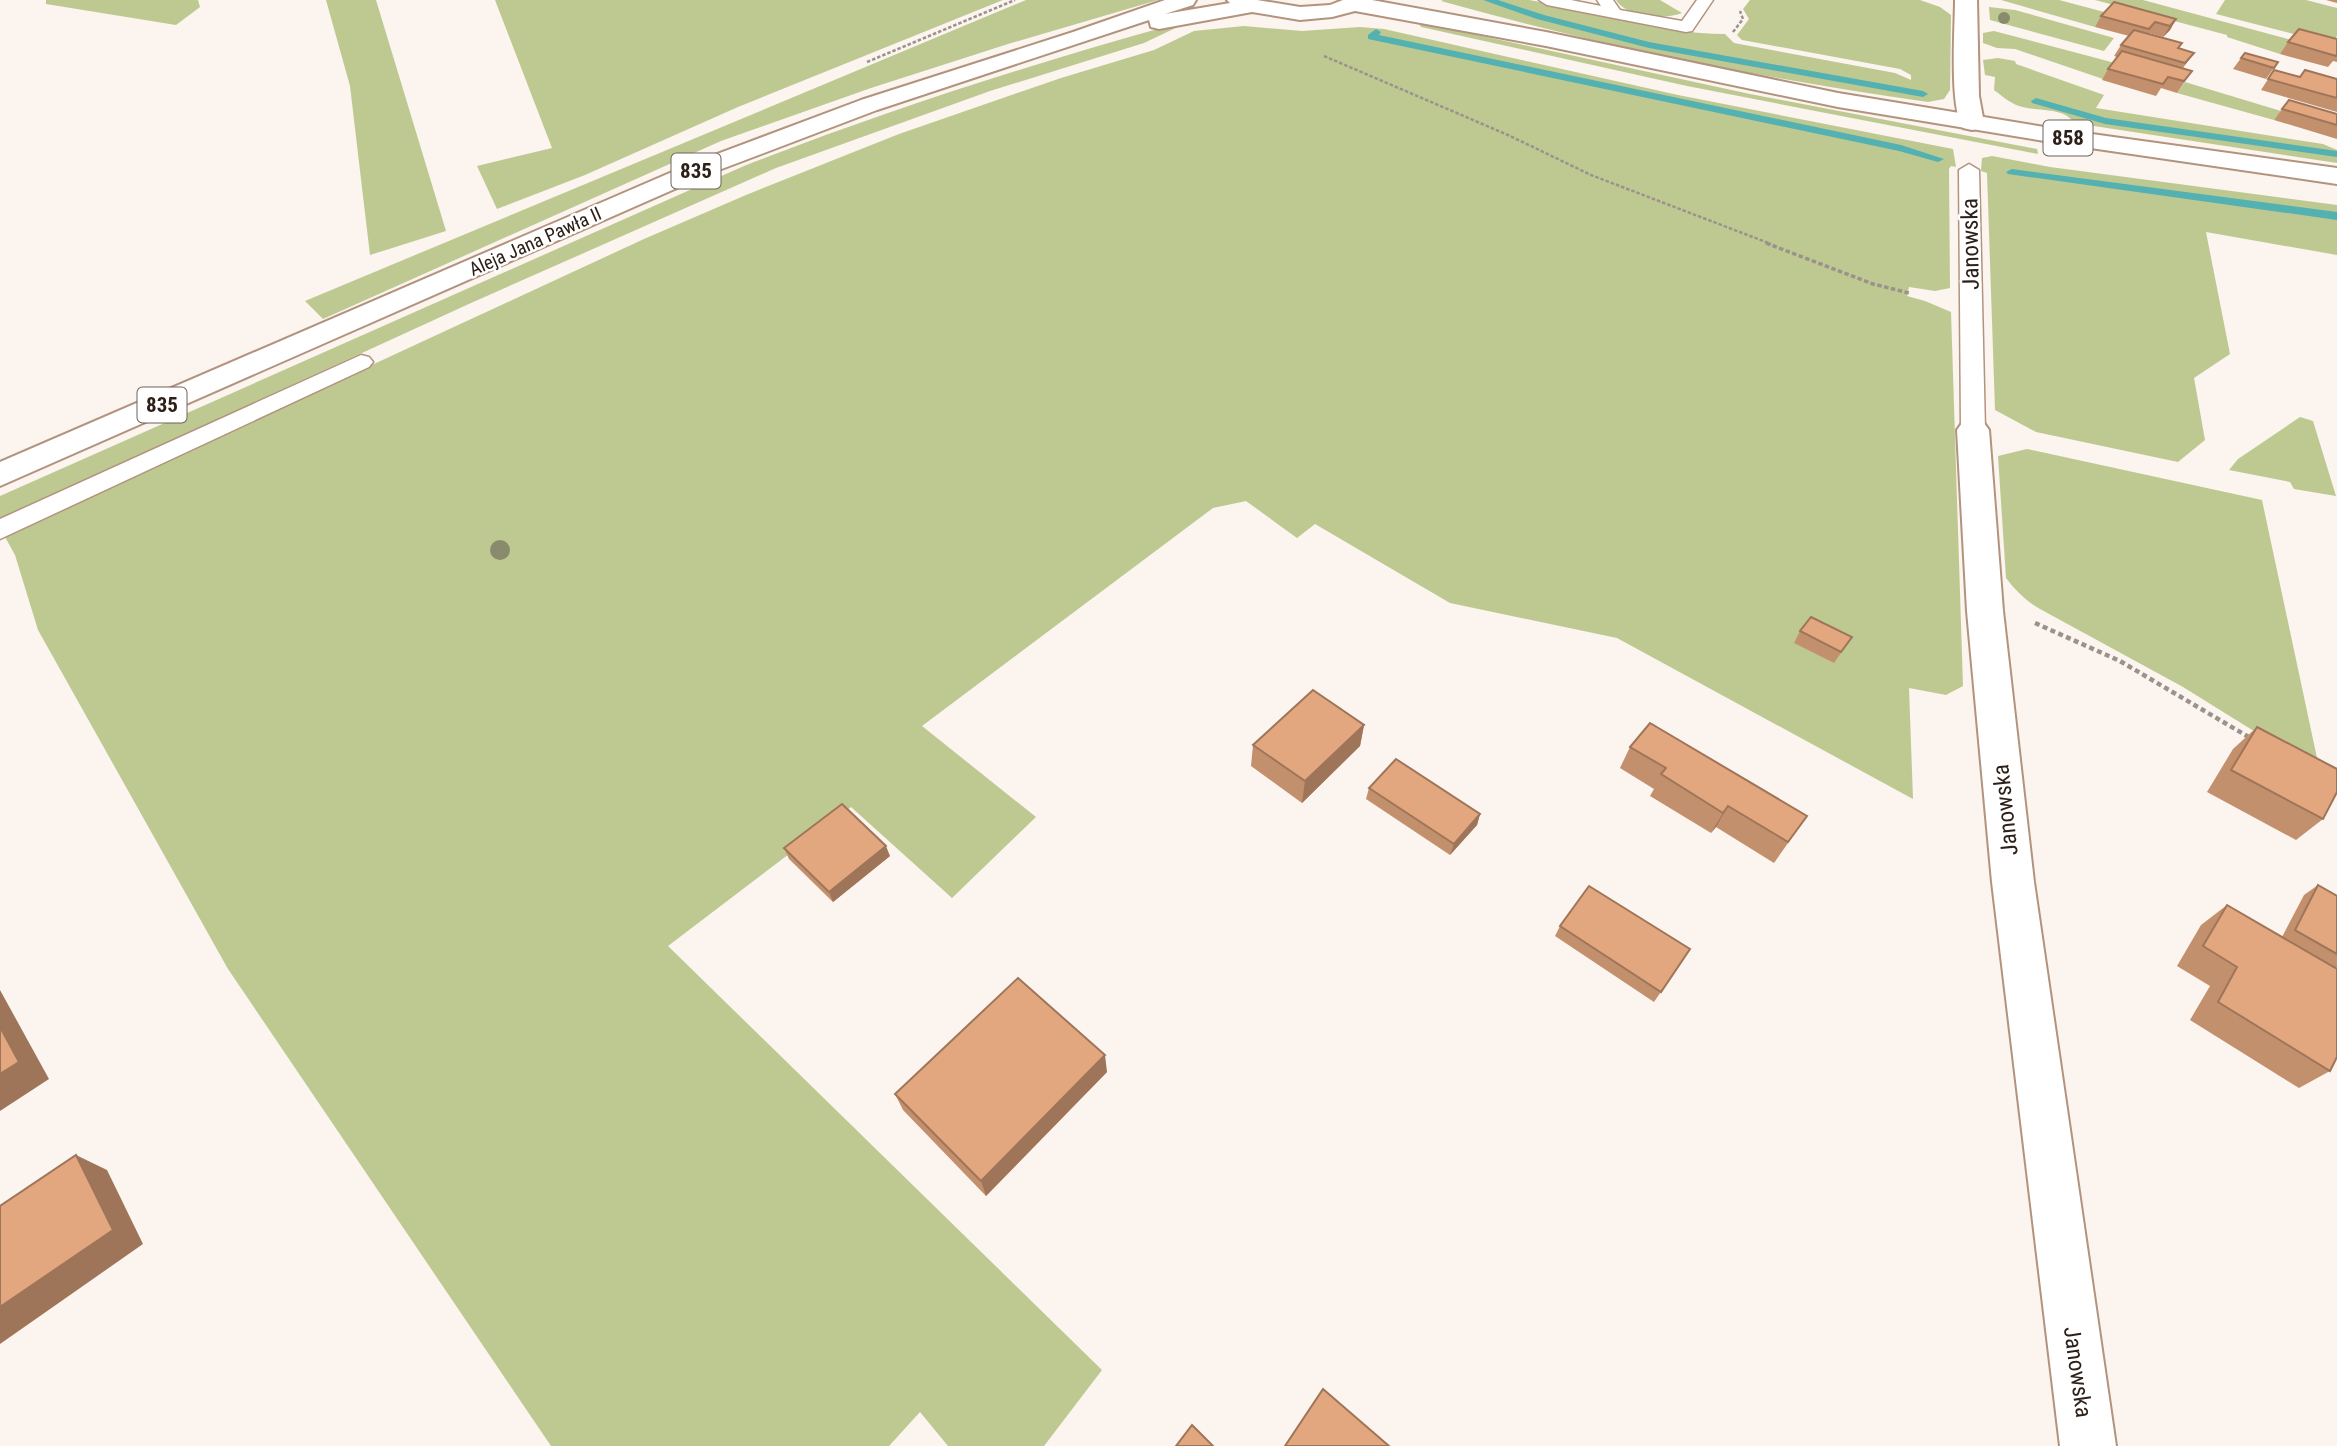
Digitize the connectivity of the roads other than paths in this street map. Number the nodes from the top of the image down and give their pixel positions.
1 (1185, 0) edge
2 (1418, 0) edge
3 (1546, 0) edge
4 (1962, 1) edge
5 (1357, 2) edge
6 (1245, 3) edge
7 (1702, 4) edge
8 (1610, 7) edge
9 (1081, 37) junction
10 (1546, 40) junction
11 (1972, 123) junction
12 (1969, 170) dead end
13 (2337, 176) edge
14 (361, 362) dead end
15 (1973, 430) joint
16 (0, 475) edge
17 (0, 530) edge
18 (2088, 1446) edge

1 - 9 main road, Aleja Jana Pawła II / 835
2 - 10 main road, 858
3 - 8 lane
4 - 11 main road
5 - 6 main road, 835
5 - 10 main road, 858
6 - 9 main road, Aleja Jana Pawła II / 835
7 - 8 lane
9 - 16 main road, Aleja Jana Pawła II / 835
10 - 11 main road, 858
11 - 13 main road, 858
12 - 15 lane, Janowska
14 - 17 lane
15 - 18 main road, Janowska

